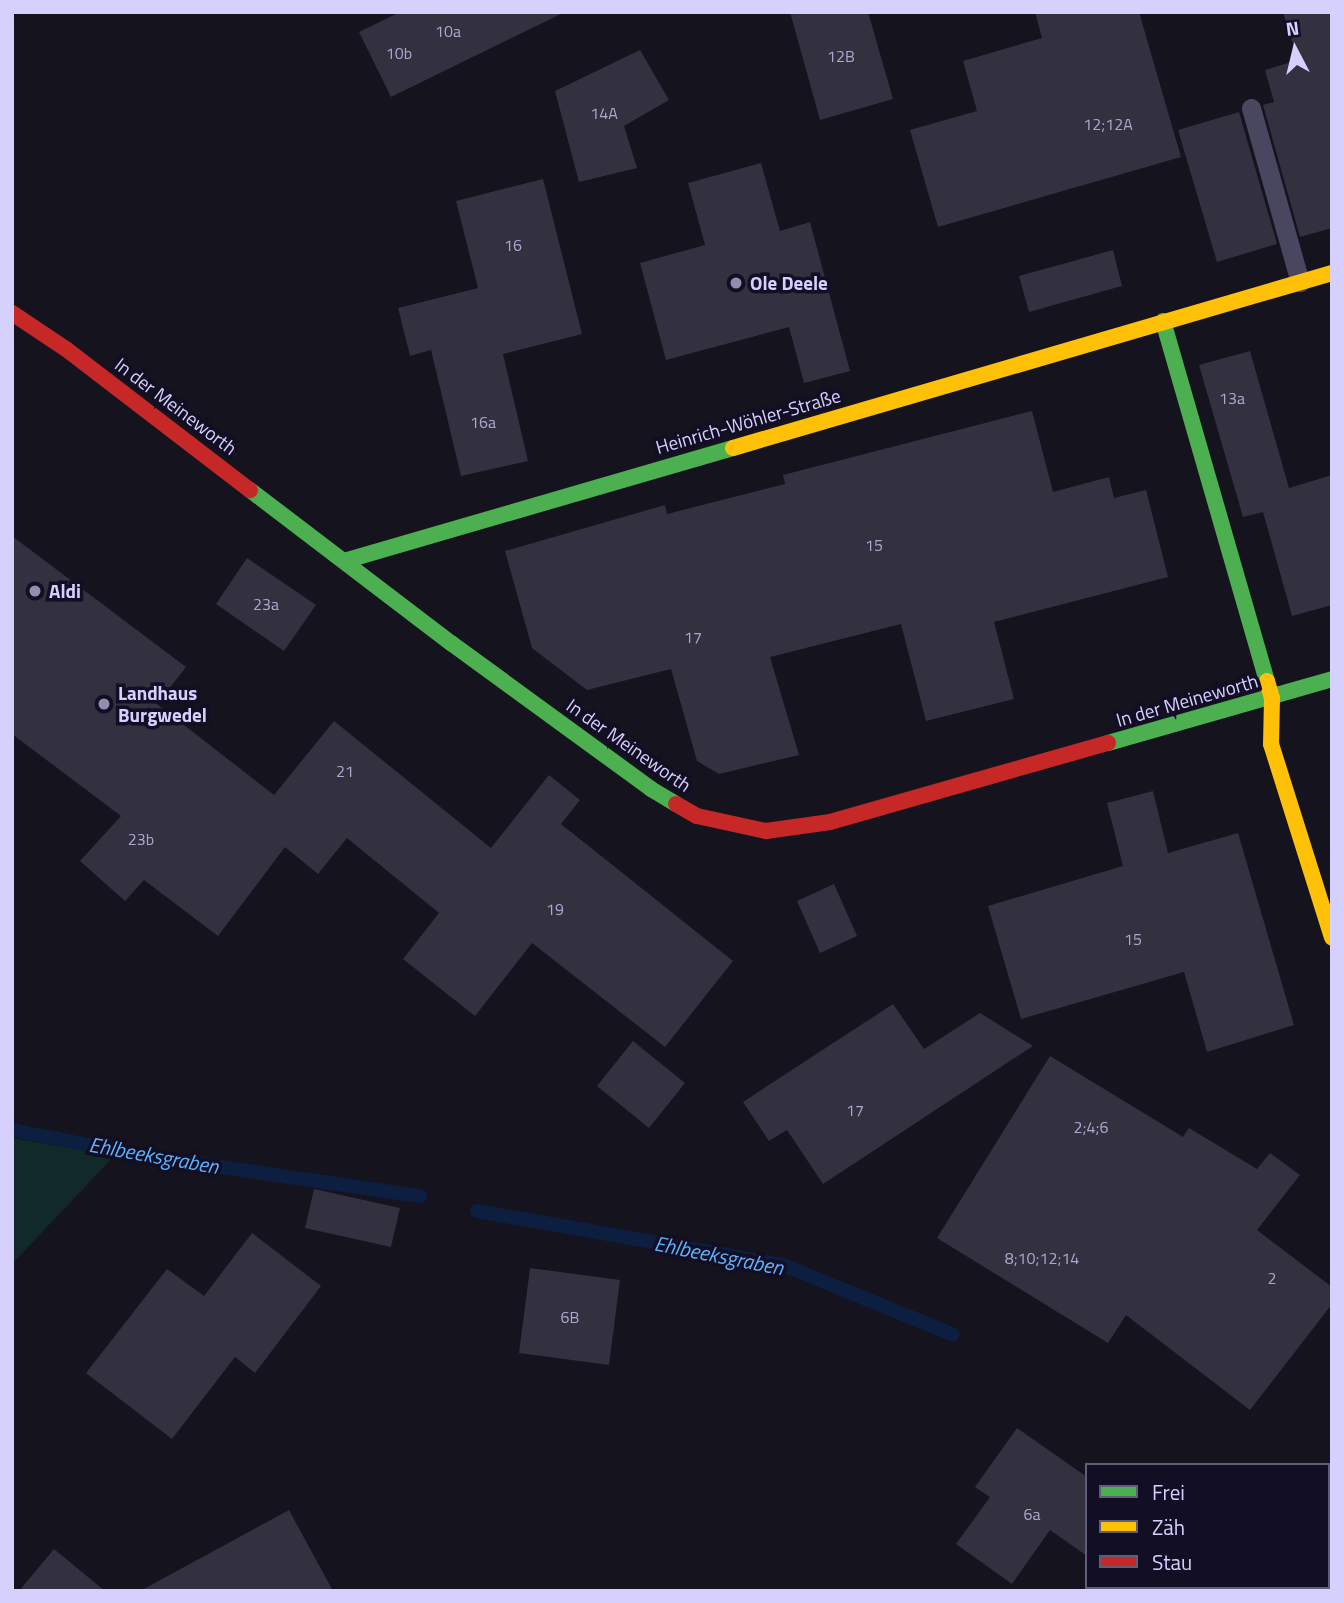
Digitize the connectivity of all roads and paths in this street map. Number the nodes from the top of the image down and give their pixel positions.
1 (1251, 107) dead end
2 (1332, 273) edge
3 (1300, 282) junction
4 (12, 313) edge
5 (1163, 321) junction
6 (344, 561) junction
7 (1332, 679) edge
8 (1272, 698) junction
9 (1332, 938) edge

1 - 3 lane
2 - 3 street, Heinrich-Wöhler-Straße
3 - 5 street, Heinrich-Wöhler-Straße
4 - 6 street, In der Meineworth
5 - 6 street, Heinrich-Wöhler-Straße
5 - 8 street
6 - 8 street, In der Meineworth
7 - 8 street, In der Meineworth
8 - 9 street

